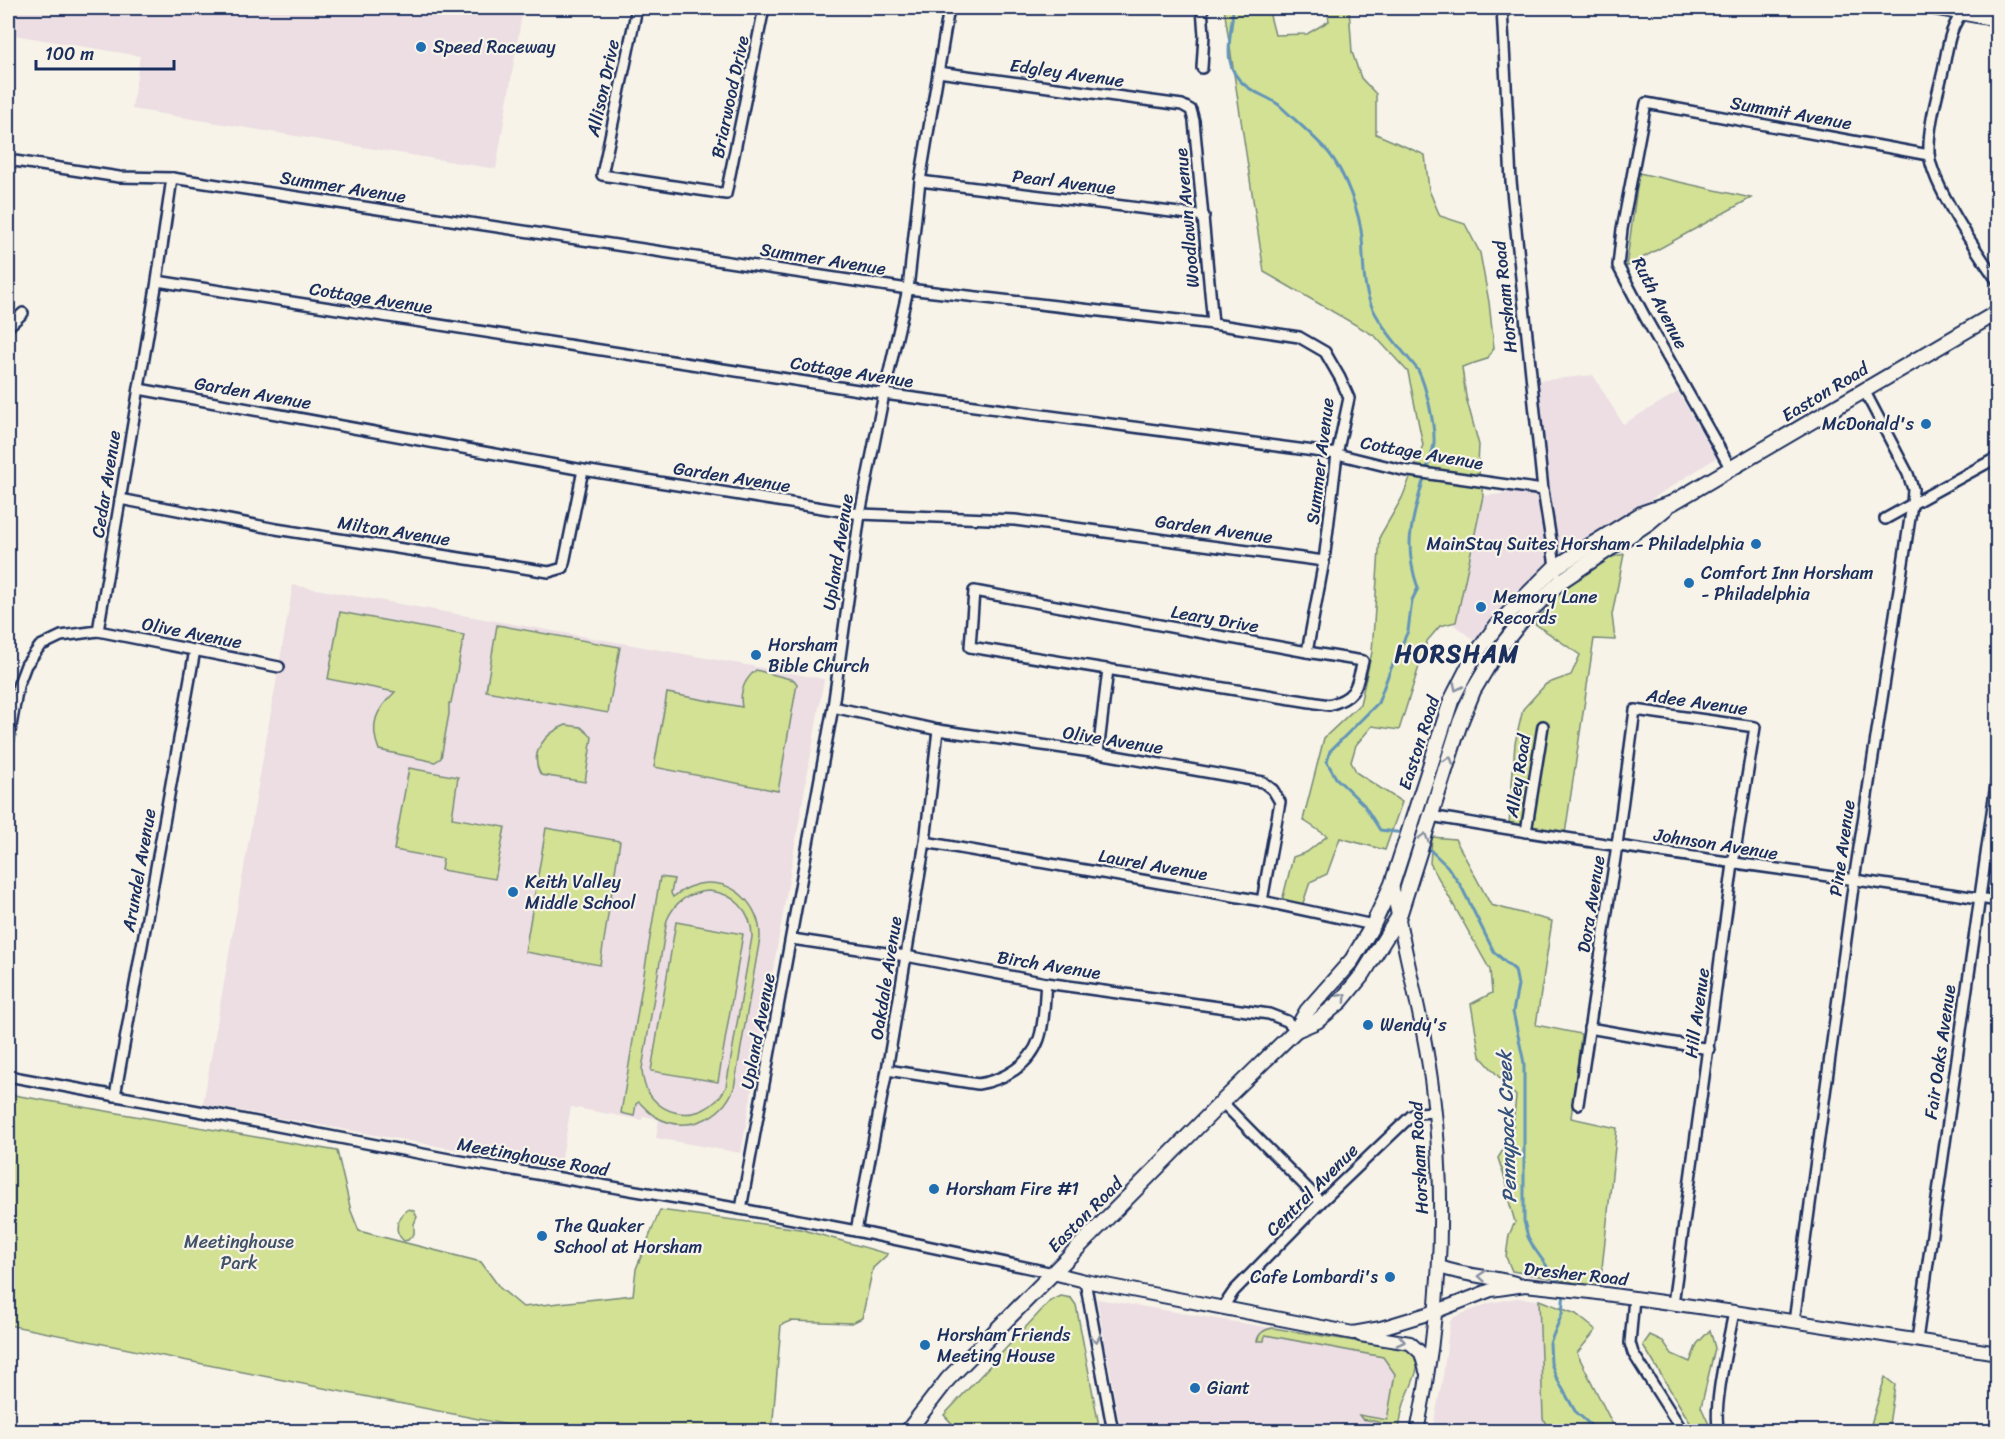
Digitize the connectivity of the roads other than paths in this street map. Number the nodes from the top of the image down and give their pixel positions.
1 (637, 8) edge
2 (764, 8) edge
3 (950, 8) edge
4 (1202, 8) edge
5 (1502, 8) edge
6 (1932, 8) edge
7 (1964, 10) edge
8 (1998, 20) edge
9 (1202, 68) dead end
10 (938, 72) junction
11 (1646, 103) joint
12 (1191, 110) joint
13 (1929, 154) junction
14 (8, 160) edge
15 (172, 178) junction
16 (920, 181) junction
17 (726, 194) joint
18 (1204, 216) junction
19 (156, 281) junction
20 (1998, 282) edge
21 (909, 289) junction
22 (1998, 312) edge
23 (23, 313) dead end
24 (1213, 324) junction
25 (8, 327) edge
26 (139, 389) junction
27 (1864, 390) junction
28 (884, 394) junction
29 (1337, 454) junction
30 (1998, 457) edge
31 (1731, 469) junction
32 (583, 470) junction
33 (1543, 490) junction
34 (120, 499) junction
35 (1672, 503) junction
36 (1912, 506) junction
37 (860, 514) junction
38 (1885, 519) dead end
39 (1324, 561) junction
40 (1554, 568) junction
41 (1561, 580) junction
42 (98, 631) junction
43 (195, 650) junction
44 (1307, 652) junction
45 (279, 667) dead end
46 (1108, 669) junction
47 (833, 707) junction
48 (1635, 710) joint
49 (1543, 726) dead end
50 (1755, 727) joint
51 (938, 730) junction
52 (8, 743) edge
53 (1098, 753) junction
54 (1998, 770) edge
55 (1431, 816) junction
56 (1526, 832) junction
57 (925, 842) junction
58 (1617, 845) junction
59 (1733, 864) junction
60 (1854, 880) junction
61 (1392, 884) junction
62 (1978, 898) junction
63 (1262, 901) junction
64 (1998, 901) edge
65 (1399, 916) junction
66 (1373, 925) junction
67 (792, 939) junction
68 (906, 956) junction
69 (1046, 983) junction
70 (1589, 1028) junction
71 (1296, 1030) junction
72 (1709, 1049) junction
73 (887, 1070) junction
74 (8, 1076) edge
75 (115, 1096) junction
76 (1222, 1102) junction
77 (1578, 1104) dead end
78 (1435, 1112) junction
79 (1321, 1202) junction
80 (741, 1209) junction
81 (855, 1231) junction
82 (1440, 1267) junction
83 (1053, 1273) junction
84 (1085, 1281) junction
85 (1530, 1285) junction
86 (1634, 1298) junction
87 (1673, 1304) junction
88 (1223, 1307) junction
89 (1437, 1311) junction
90 (1734, 1312) junction
91 (1794, 1322) junction
92 (1353, 1333) junction
93 (1917, 1340) junction
94 (1998, 1353) edge
95 (1428, 1377) junction
96 (907, 1431) edge
97 (1113, 1431) edge
98 (1417, 1431) edge
99 (1683, 1431) edge
100 (1720, 1431) edge

1 - 17 street, Allison Drive
2 - 17 street, Briarwood Drive
3 - 10 street, Upland Avenue
4 - 9 street
5 - 33 street, Horsham Road
6 - 7 main road
7 - 8 main road
7 - 13 street
10 - 12 street, Edgley Avenue
10 - 16 street, Upland Avenue
11 - 13 street, Summit Avenue
11 - 31 street, Ruth Avenue
12 - 18 street, Woodlawn Avenue
13 - 20 street
14 - 15 street, Summer Avenue
15 - 19 street, Cedar Avenue
15 - 21 street, Summer Avenue
16 - 18 street, Pearl Avenue
16 - 21 street, Upland Avenue
18 - 24 street, Woodlawn Avenue
19 - 26 street, Cedar Avenue
19 - 28 street, Cottage Avenue
21 - 24 street, Summer Avenue
21 - 28 street, Upland Avenue
22 - 27 highway, Easton Road
23 - 25 street
24 - 29 street, Summer Avenue
26 - 32 street, Garden Avenue
26 - 34 street, Cedar Avenue
27 - 31 highway, Easton Road
27 - 36 street, Pine Avenue
28 - 29 street, Cottage Avenue
28 - 37 street, Upland Avenue
29 - 33 street, Cottage Avenue
29 - 39 street, Summer Avenue
30 - 36 street
31 - 35 highway, Easton Road
32 - 34 street, Milton Avenue
32 - 37 street, Garden Avenue
33 - 40 street, Horsham Road
34 - 42 street, Cedar Avenue
35 - 40 highway, Easton Road
35 - 41 highway, Easton Road
36 - 38 street
36 - 60 street, Pine Avenue
37 - 39 street, Garden Avenue
37 - 47 street, Upland Avenue
39 - 44 street, Summer Avenue
40 - 41 street, Horsham Road
40 -> 61 highway, Easton Road
55 -> 41 highway, Easton Road
42 - 43 street, Olive Avenue
42 - 52 street
43 - 45 street, Olive Avenue
43 - 75 street, Arundel Avenue
44 - 46 street, Leary Drive
44 - 46 street, Leary Drive
46 - 53 street
47 - 51 street, Olive Avenue
47 - 67 street, Upland Avenue
48 - 50 street, Adee Avenue
48 - 58 street, Dora Avenue
49 - 56 street, Alley Road
50 - 59 street, Hill Avenue
51 - 53 street, Olive Avenue
51 - 57 street, Oakdale Avenue
53 - 63 street, Olive Avenue
54 - 62 street, Fair Oaks Avenue
55 - 56 street, Johnson Avenue
65 -> 55 highway, Easton Road
56 - 58 street, Johnson Avenue
57 - 63 street, Laurel Avenue
57 - 68 street, Oakdale Avenue
58 - 59 street, Johnson Avenue
58 - 70 street, Dora Avenue
59 - 60 street, Johnson Avenue
59 - 72 street, Hill Avenue
60 - 62 street, Johnson Avenue
60 - 91 street, Pine Avenue
61 - 65 main road, Horsham Road
61 - 66 highway, Easton Road
62 - 64 street, Johnson Avenue
62 - 93 street, Fair Oaks Avenue
63 - 66 street, Laurel Avenue
71 -> 65 highway, Easton Road
65 - 78 main road, Horsham Road
66 - 71 highway, Easton Road
67 - 68 street, Birch Avenue
67 - 80 street, Upland Avenue
68 - 69 street, Birch Avenue
68 - 73 street, Oakdale Avenue
69 - 71 street, Birch Avenue
69 - 73 street
70 - 72 street
70 - 77 street, Dora Avenue
71 - 76 highway, Easton Road
72 - 87 street, Hill Avenue
73 - 81 street, Oakdale Avenue
74 - 75 street, Meetinghouse Road
75 - 80 street, Meetinghouse Road
76 - 79 street
76 - 83 highway, Easton Road
78 - 79 street, Central Avenue
78 - 82 main road, Horsham Road
79 - 88 street, Central Avenue
80 - 81 street, Meetinghouse Road
81 - 83 street, Meetinghouse Road
85 -> 82 main road
82 - 89 main road, Horsham Road
83 - 84 main road, Dresher Road
83 - 96 highway, Easton Road
84 - 88 main road, Dresher Road
84 -> 97 street
85 - 86 main road, Dresher Road
85 - 89 main road, Dresher Road
86 - 87 main road, Dresher Road
86 - 99 street
87 - 90 main road, Dresher Road
88 - 92 main road, Dresher Road
89 - 92 main road, Dresher Road
89 - 95 main road, Horsham Road
90 - 91 main road, Dresher Road
90 - 100 street
91 - 93 main road, Dresher Road
92 -> 95 main road
93 - 94 main road, Dresher Road
95 - 98 main road, Horsham Road

